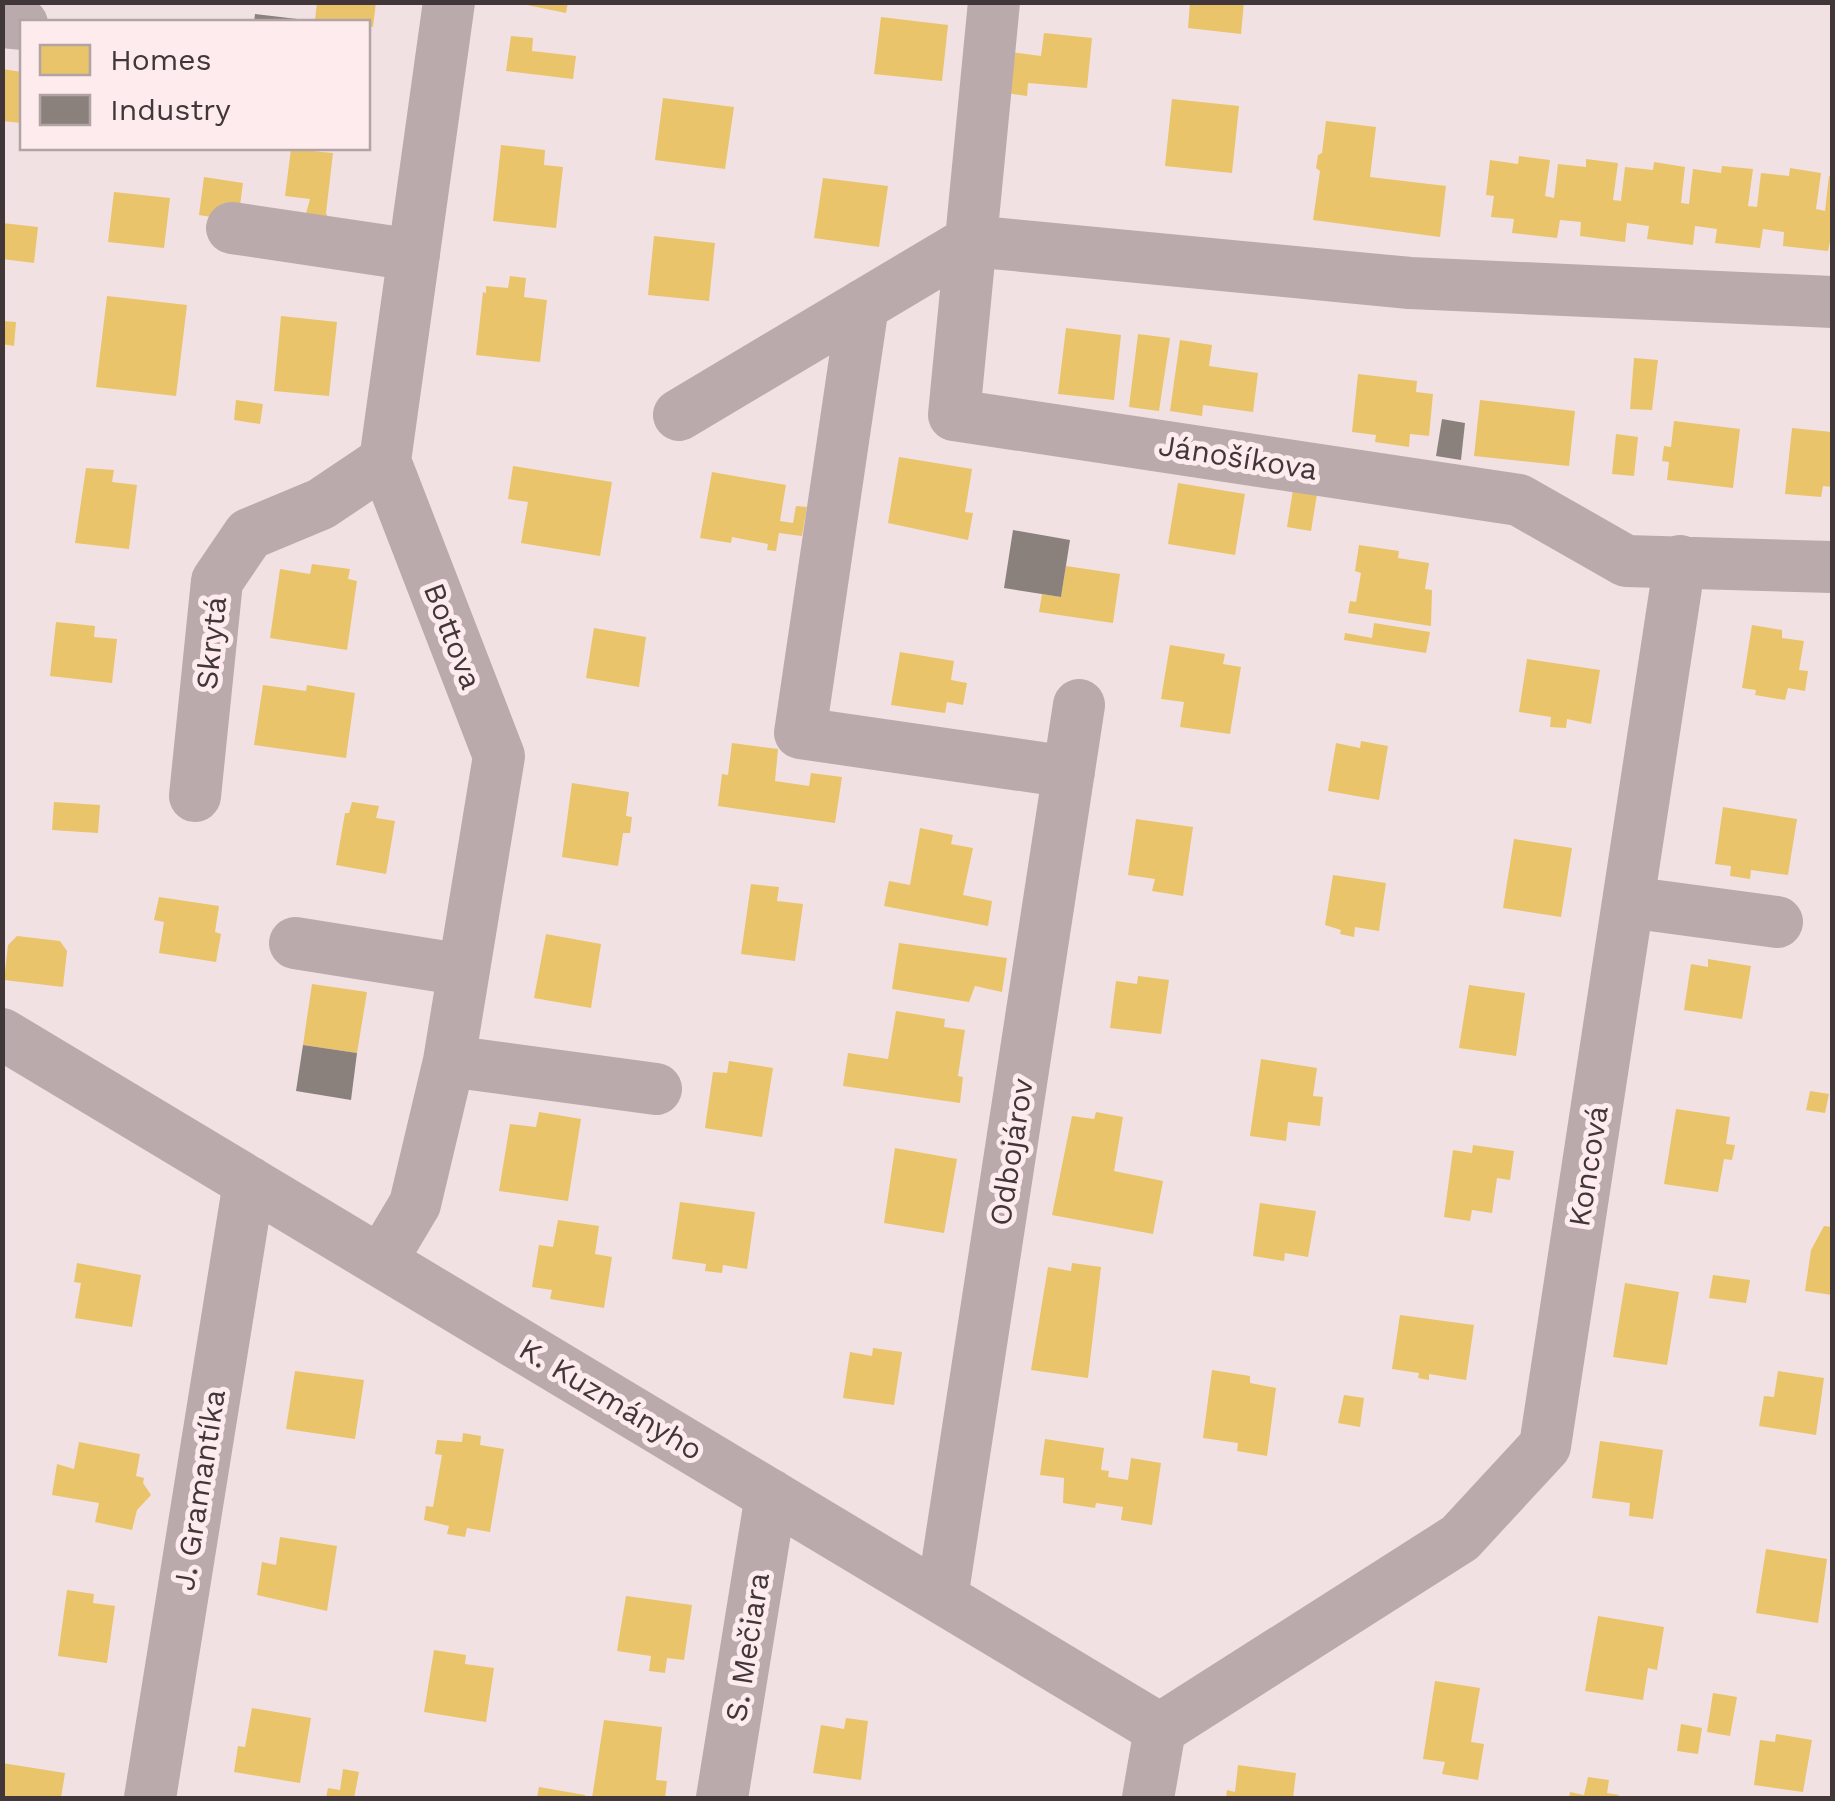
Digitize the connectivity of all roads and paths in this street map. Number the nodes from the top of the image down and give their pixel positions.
1 (448, 2) edge
2 (994, 2) edge
3 (232, 228) dead end
4 (971, 241) junction
5 (414, 254) junction
6 (1832, 302) edge
7 (863, 305) junction
8 (679, 415) dead end
9 (385, 461) junction
10 (1680, 561) junction
11 (1832, 567) edge
12 (1080, 705) dead end
13 (1069, 772) junction
14 (195, 796) dead end
15 (1628, 902) junction
16 (1777, 922) dead end
17 (295, 943) dead end
18 (464, 970) junction
19 (2, 1034) edge
20 (449, 1060) junction
21 (656, 1088) dead end
22 (248, 1182) junction
23 (381, 1262) junction
24 (771, 1495) junction
25 (942, 1598) junction
26 (1160, 1729) junction
27 (150, 1798) edge
28 (722, 1798) edge
29 (1148, 1798) edge

1 - 5 street, Bottova
2 - 4 street, Jánošíkova
3 - 5 street
4 - 6 street
4 - 7 street
4 - 10 street, Jánošíkova
5 - 9 street, Bottova
7 - 8 street
7 - 13 street
9 - 14 street, Skrytá
9 - 18 street, Bottova
10 - 11 street
10 - 15 street, Koncová
12 - 13 street, Odbojárov
13 - 25 street, Odbojárov
15 - 16 street
15 - 26 street, Koncová
17 - 18 street
18 - 20 street, Bottova
19 - 22 street, K. Kuzmányho
20 - 21 street
20 - 23 street, Bottova
22 - 23 street, K. Kuzmányho
22 - 27 street, J. Gramantíka
23 - 24 street, K. Kuzmányho
24 - 25 street, K. Kuzmányho
24 - 28 street, S. Mečiara
25 - 26 street, K. Kuzmányho
26 - 29 street

